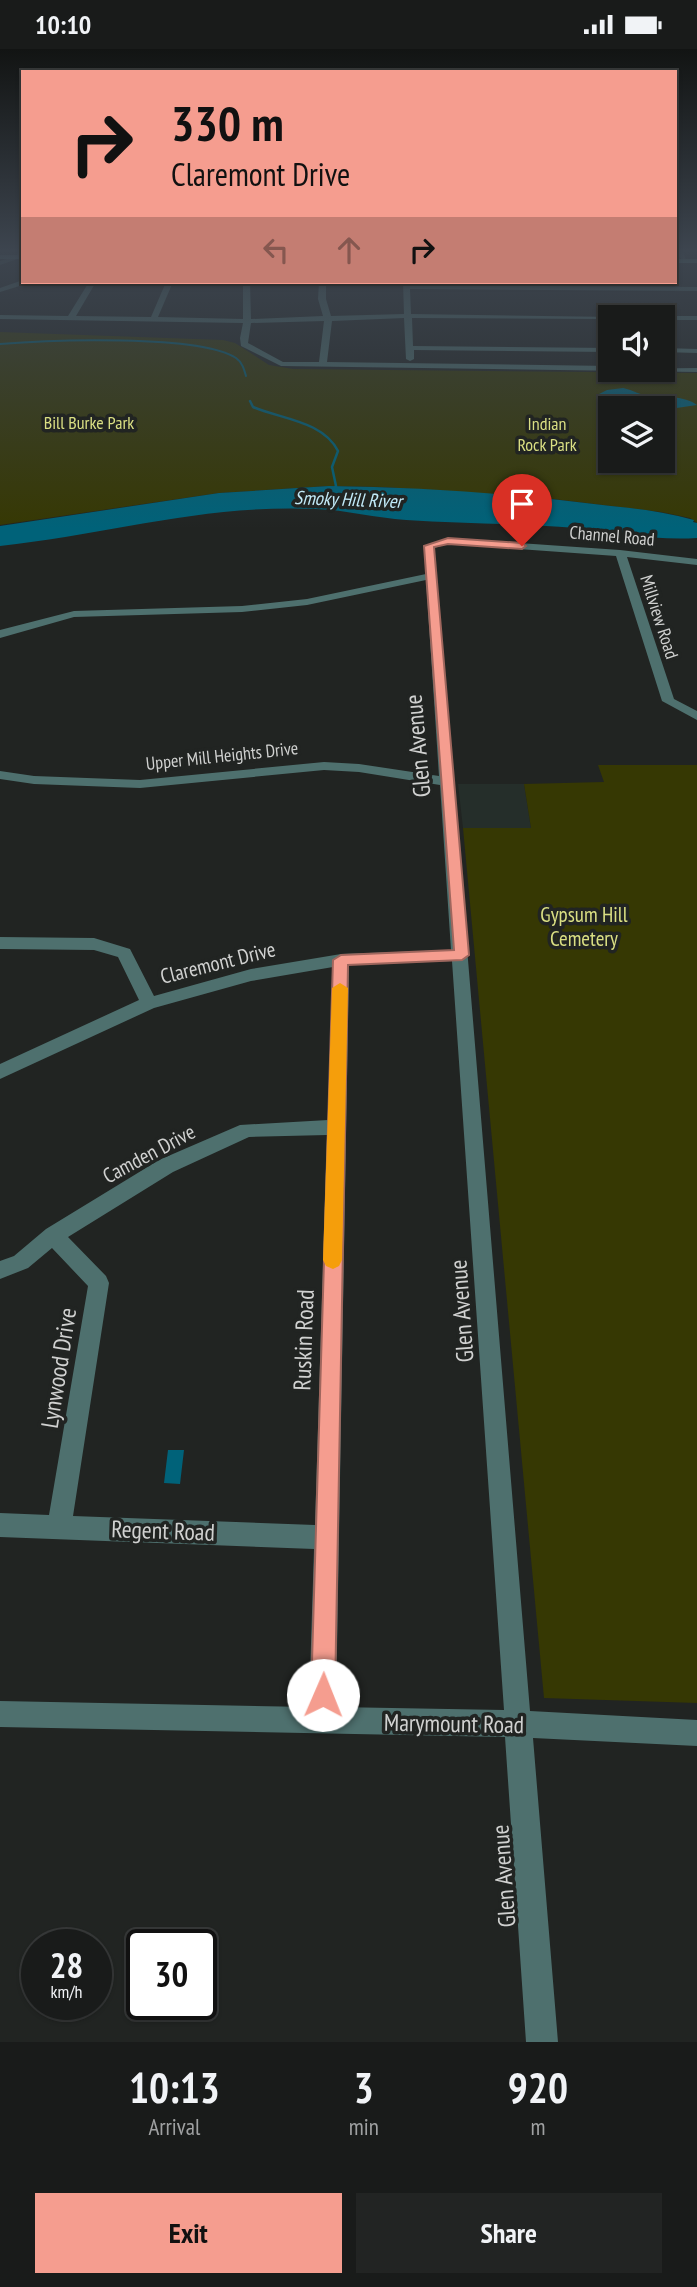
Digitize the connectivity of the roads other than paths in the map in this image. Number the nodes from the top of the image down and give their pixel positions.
1 (244, 343) edge
2 (325, 343) edge
3 (410, 343) edge
4 (410, 348) junction
5 (598, 350) edge
6 (675, 350) edge
7 (697, 351) edge
8 (323, 366) junction
9 (411, 368) junction
10 (598, 369) edge
11 (675, 370) edge
12 (697, 370) edge
13 (620, 553) junction
14 (697, 562) edge
15 (430, 576) junction
16 (0, 633) edge
17 (697, 716) edge
18 (0, 775) edge
19 (448, 782) junction
20 (0, 943) edge
21 (462, 955) junction
22 (341, 960) junction
23 (149, 1003) junction
24 (0, 1072) edge
25 (336, 1127) junction
26 (53, 1235) junction
27 (0, 1270) edge
28 (0, 1525) edge
29 (59, 1527) junction
30 (325, 1537) junction
31 (0, 1714) edge
32 (322, 1722) junction
33 (520, 1724) junction
34 (697, 1733) edge
35 (542, 2042) edge

1 - 8 street
2 - 8 street
3 - 4 street
4 - 5 street
4 - 9 street
6 - 7 street
8 - 9 street
9 - 10 street
11 - 12 street
13 - 14 street, Channel Road
13 - 15 street, Channel Road
13 - 17 street, Millview Road
15 - 16 street
15 - 19 street, Glen Avenue
18 - 19 street, Upper Mill Heights Drive
19 - 21 street, Glen Avenue
20 - 23 street
21 - 22 street, Claremont Drive
21 - 33 street, Glen Avenue
22 - 23 street, Claremont Drive
22 - 25 street, Ruskin Road
23 - 24 street, Claremont Drive
25 - 26 street, Camden Drive
25 - 30 street, Ruskin Road
26 - 27 street, Camden Drive
26 - 29 street, Lynwood Drive
28 - 29 street, Regent Road
29 - 30 street, Regent Road
30 - 32 street, Ruskin Road
31 - 32 street, Marymount Road
32 - 33 street, Marymount Road
33 - 34 street, Marymount Road
33 - 35 street, Glen Avenue

